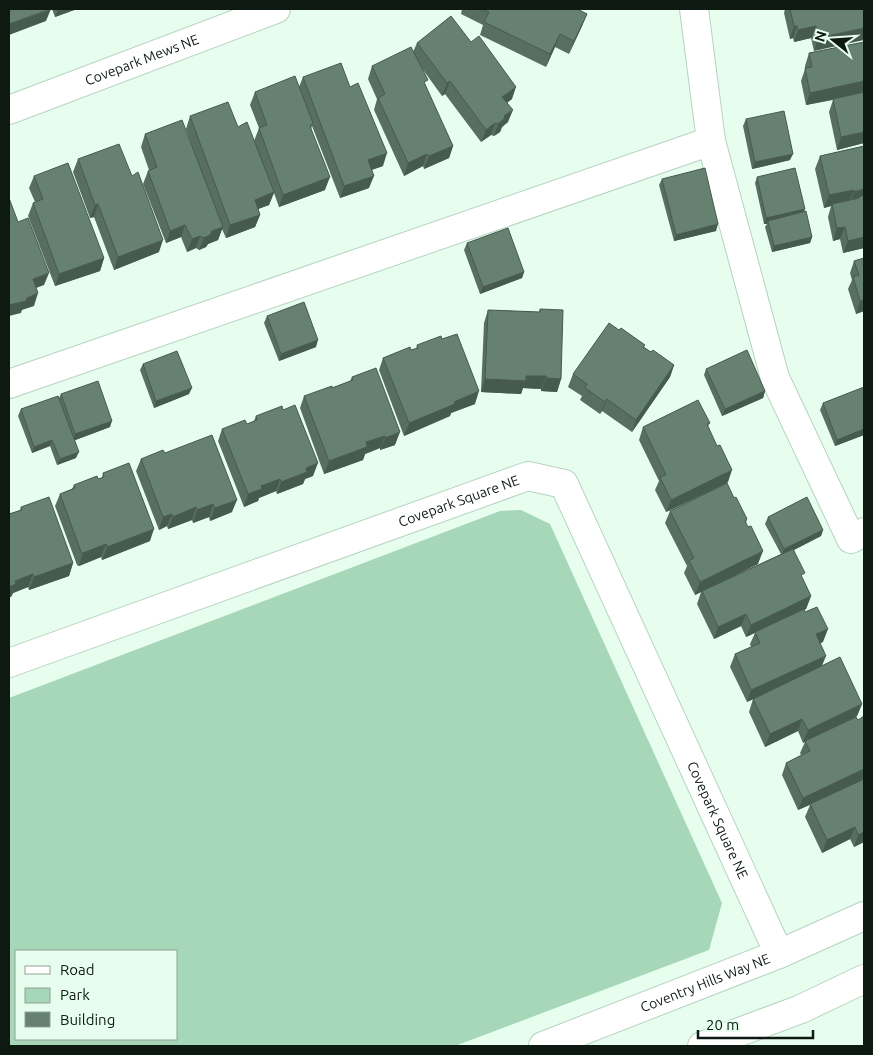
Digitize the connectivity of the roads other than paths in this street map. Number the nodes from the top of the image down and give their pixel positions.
1 (276, 9) edge
2 (694, 9) edge
3 (9, 110) edge
4 (711, 141) junction
5 (9, 384) edge
6 (864, 532) edge
7 (9, 664) edge
8 (864, 916) edge
9 (779, 954) junction
10 (864, 979) edge
11 (543, 1046) edge
12 (702, 1046) edge

1 - 3 street, Covepark Mews NE
2 - 4 street
4 - 5 street
4 - 6 street
7 - 9 street, Covepark Square NE
8 - 9 street, Coventry Hills Way NE
9 - 11 street, Coventry Hills Way NE
10 - 12 street

